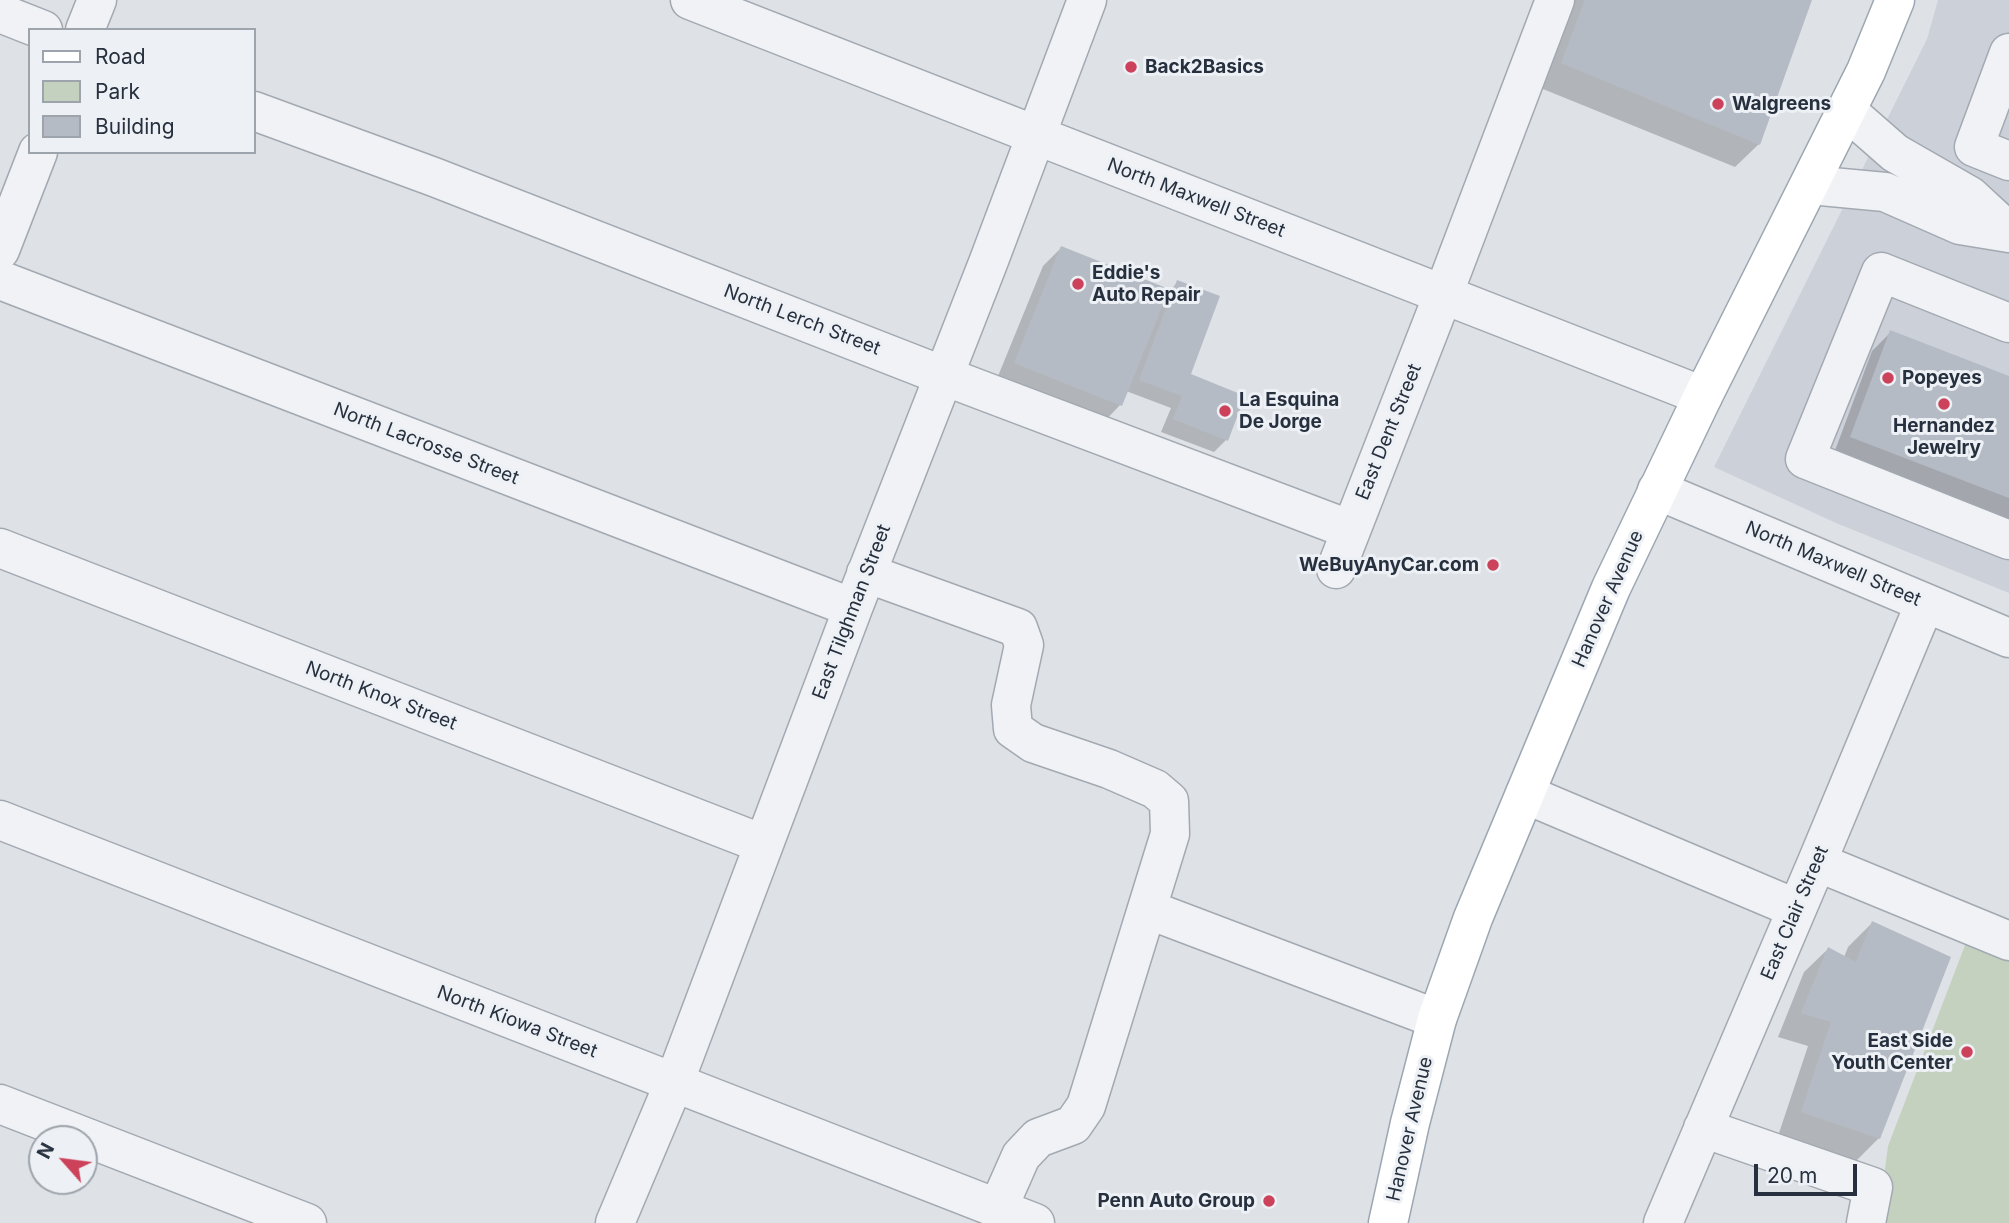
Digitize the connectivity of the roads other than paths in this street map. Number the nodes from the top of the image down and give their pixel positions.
1 (97, 0) edge
2 (690, 0) edge
3 (1087, 0) edge
4 (1555, 0) edge
5 (1895, 0) edge
6 (0, 13) edge
7 (38, 28) edge
8 (86, 28) edge
9 (2009, 53) edge
10 (1847, 111) junction
11 (256, 112) edge
12 (1035, 134) junction
13 (37, 154) edge
14 (2009, 161) edge
15 (1810, 185) junction
16 (2009, 233) edge
17 (0, 250) edge
18 (0, 280) edge
19 (1444, 295) junction
20 (2009, 323) edge
21 (944, 376) junction
22 (1703, 396) junction
23 (1657, 490) junction
24 (1350, 530) junction
25 (2009, 540) edge
26 (0, 548) edge
27 (1336, 569) dead end
28 (860, 590) junction
29 (1925, 603) junction
30 (2009, 638) edge
31 (1525, 794) junction
32 (0, 820) edge
33 (763, 844) junction
34 (1817, 862) junction
35 (1147, 909) junction
36 (1797, 909) junction
37 (2009, 941) edge
38 (1437, 1019) junction
39 (674, 1083) junction
40 (0, 1104) edge
41 (1703, 1128) junction
42 (998, 1209) junction
43 (307, 1223) edge
44 (615, 1223) edge
45 (1035, 1223) edge
46 (1388, 1223) edge
47 (1663, 1223) edge
48 (1866, 1223) edge

1 - 8 street
2 - 12 street, North Maxwell Street
3 - 12 street, East Tilghman Street
4 - 19 street, East Dent Street
5 - 10 main road, Hanover Avenue
6 - 7 street
9 - 14 street
10 - 15 main road, Hanover Avenue
10 - 16 street
11 - 21 street, North Lerch Street
12 - 19 street, North Maxwell Street
12 - 21 street, East Tilghman Street
13 - 17 street
15 - 16 street
15 - 22 main road, Hanover Avenue
18 - 28 street, North Lacrosse Street
19 - 22 street, North Maxwell Street
19 - 24 street, East Dent Street
20 - 25 street
21 - 24 street, North Lerch Street
21 - 28 street, East Tilghman Street
22 - 23 main road, Hanover Avenue
23 - 29 street, North Maxwell Street
23 - 31 main road, Hanover Avenue
24 - 27 street, East Dent Street
26 - 33 street, North Knox Street
28 - 33 street, East Tilghman Street
28 - 35 street, North Lacrosse Street
29 - 30 street, North Maxwell Street
29 - 34 street, East Clair Street
31 - 36 street
31 - 38 main road, Hanover Avenue
32 - 39 street, North Kiowa Street
33 - 39 street, East Tilghman Street
34 - 36 street, East Clair Street
34 - 37 street
35 - 38 street
35 - 42 street
36 - 41 street, East Clair Street
38 - 46 main road, Hanover Avenue
39 - 42 street, North Kiowa Street
39 - 44 street, East Tilghman Street
40 - 43 street
41 - 47 street, East Clair Street
41 - 48 street
42 - 45 street, North Kiowa Street

